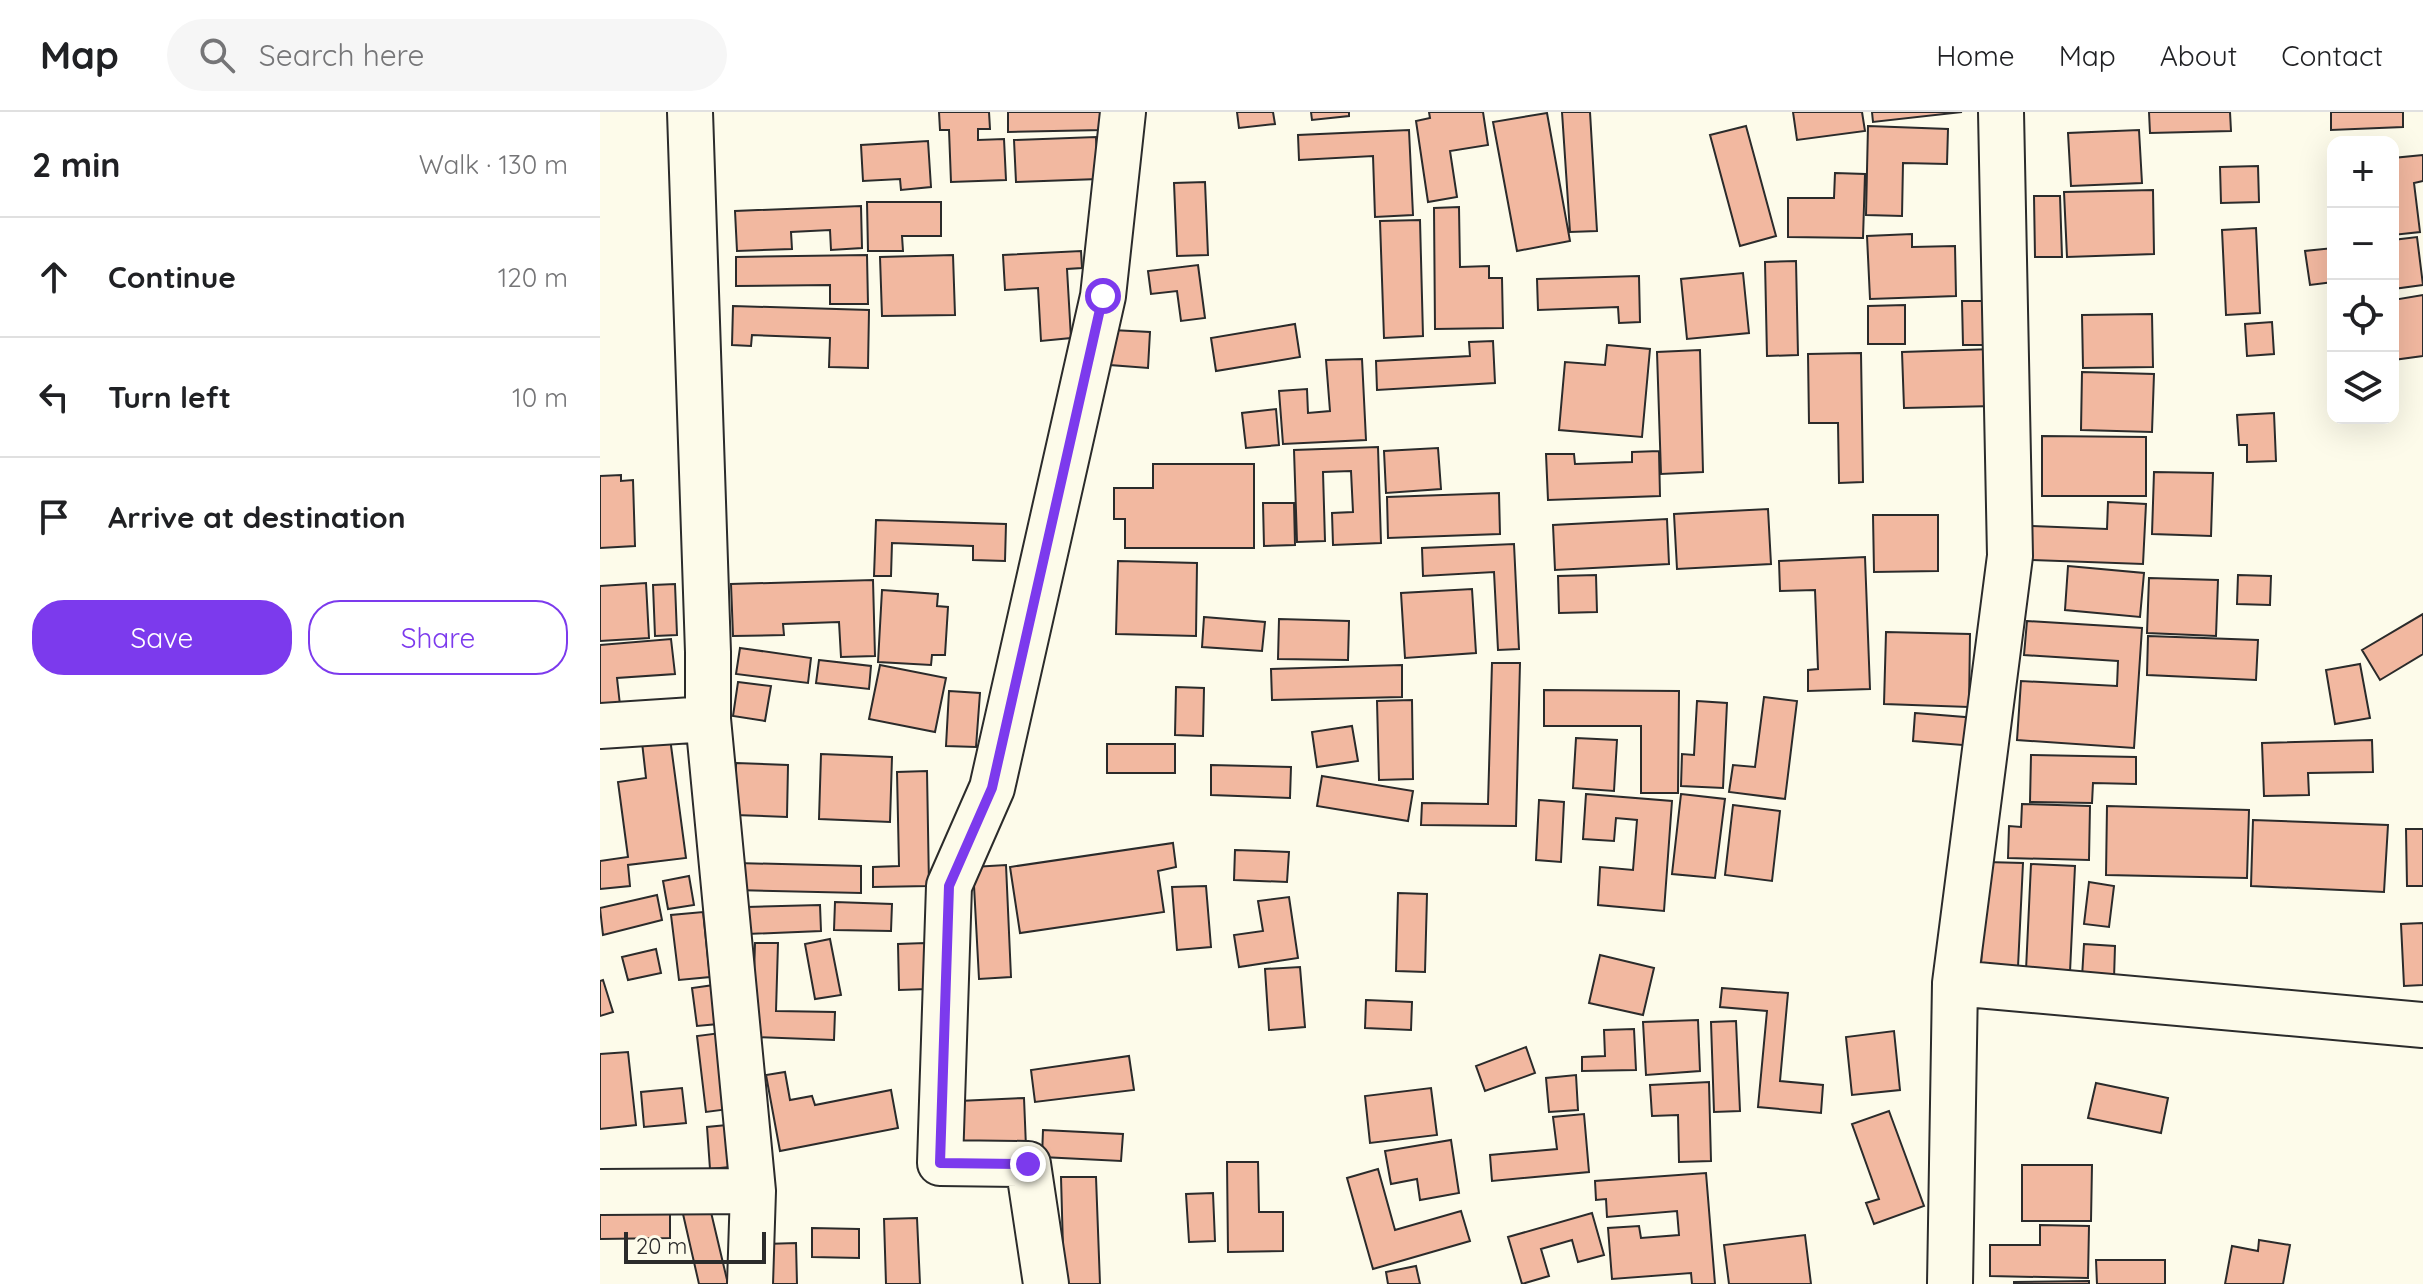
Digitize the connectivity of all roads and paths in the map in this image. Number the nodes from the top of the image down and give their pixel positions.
1 (690, 112) edge
2 (1123, 112) edge
3 (2001, 112) edge
4 (708, 719) junction
5 (600, 726) edge
6 (1955, 983) junction
7 (2423, 1025) edge
8 (753, 1191) junction
9 (600, 1192) edge
10 (750, 1284) edge
11 (1046, 1284) edge
12 (1950, 1284) edge

1 - 4 street
2 - 11 street
3 - 6 street
4 - 5 street
4 - 8 street
6 - 7 street
6 - 12 street
8 - 9 street
8 - 10 street

